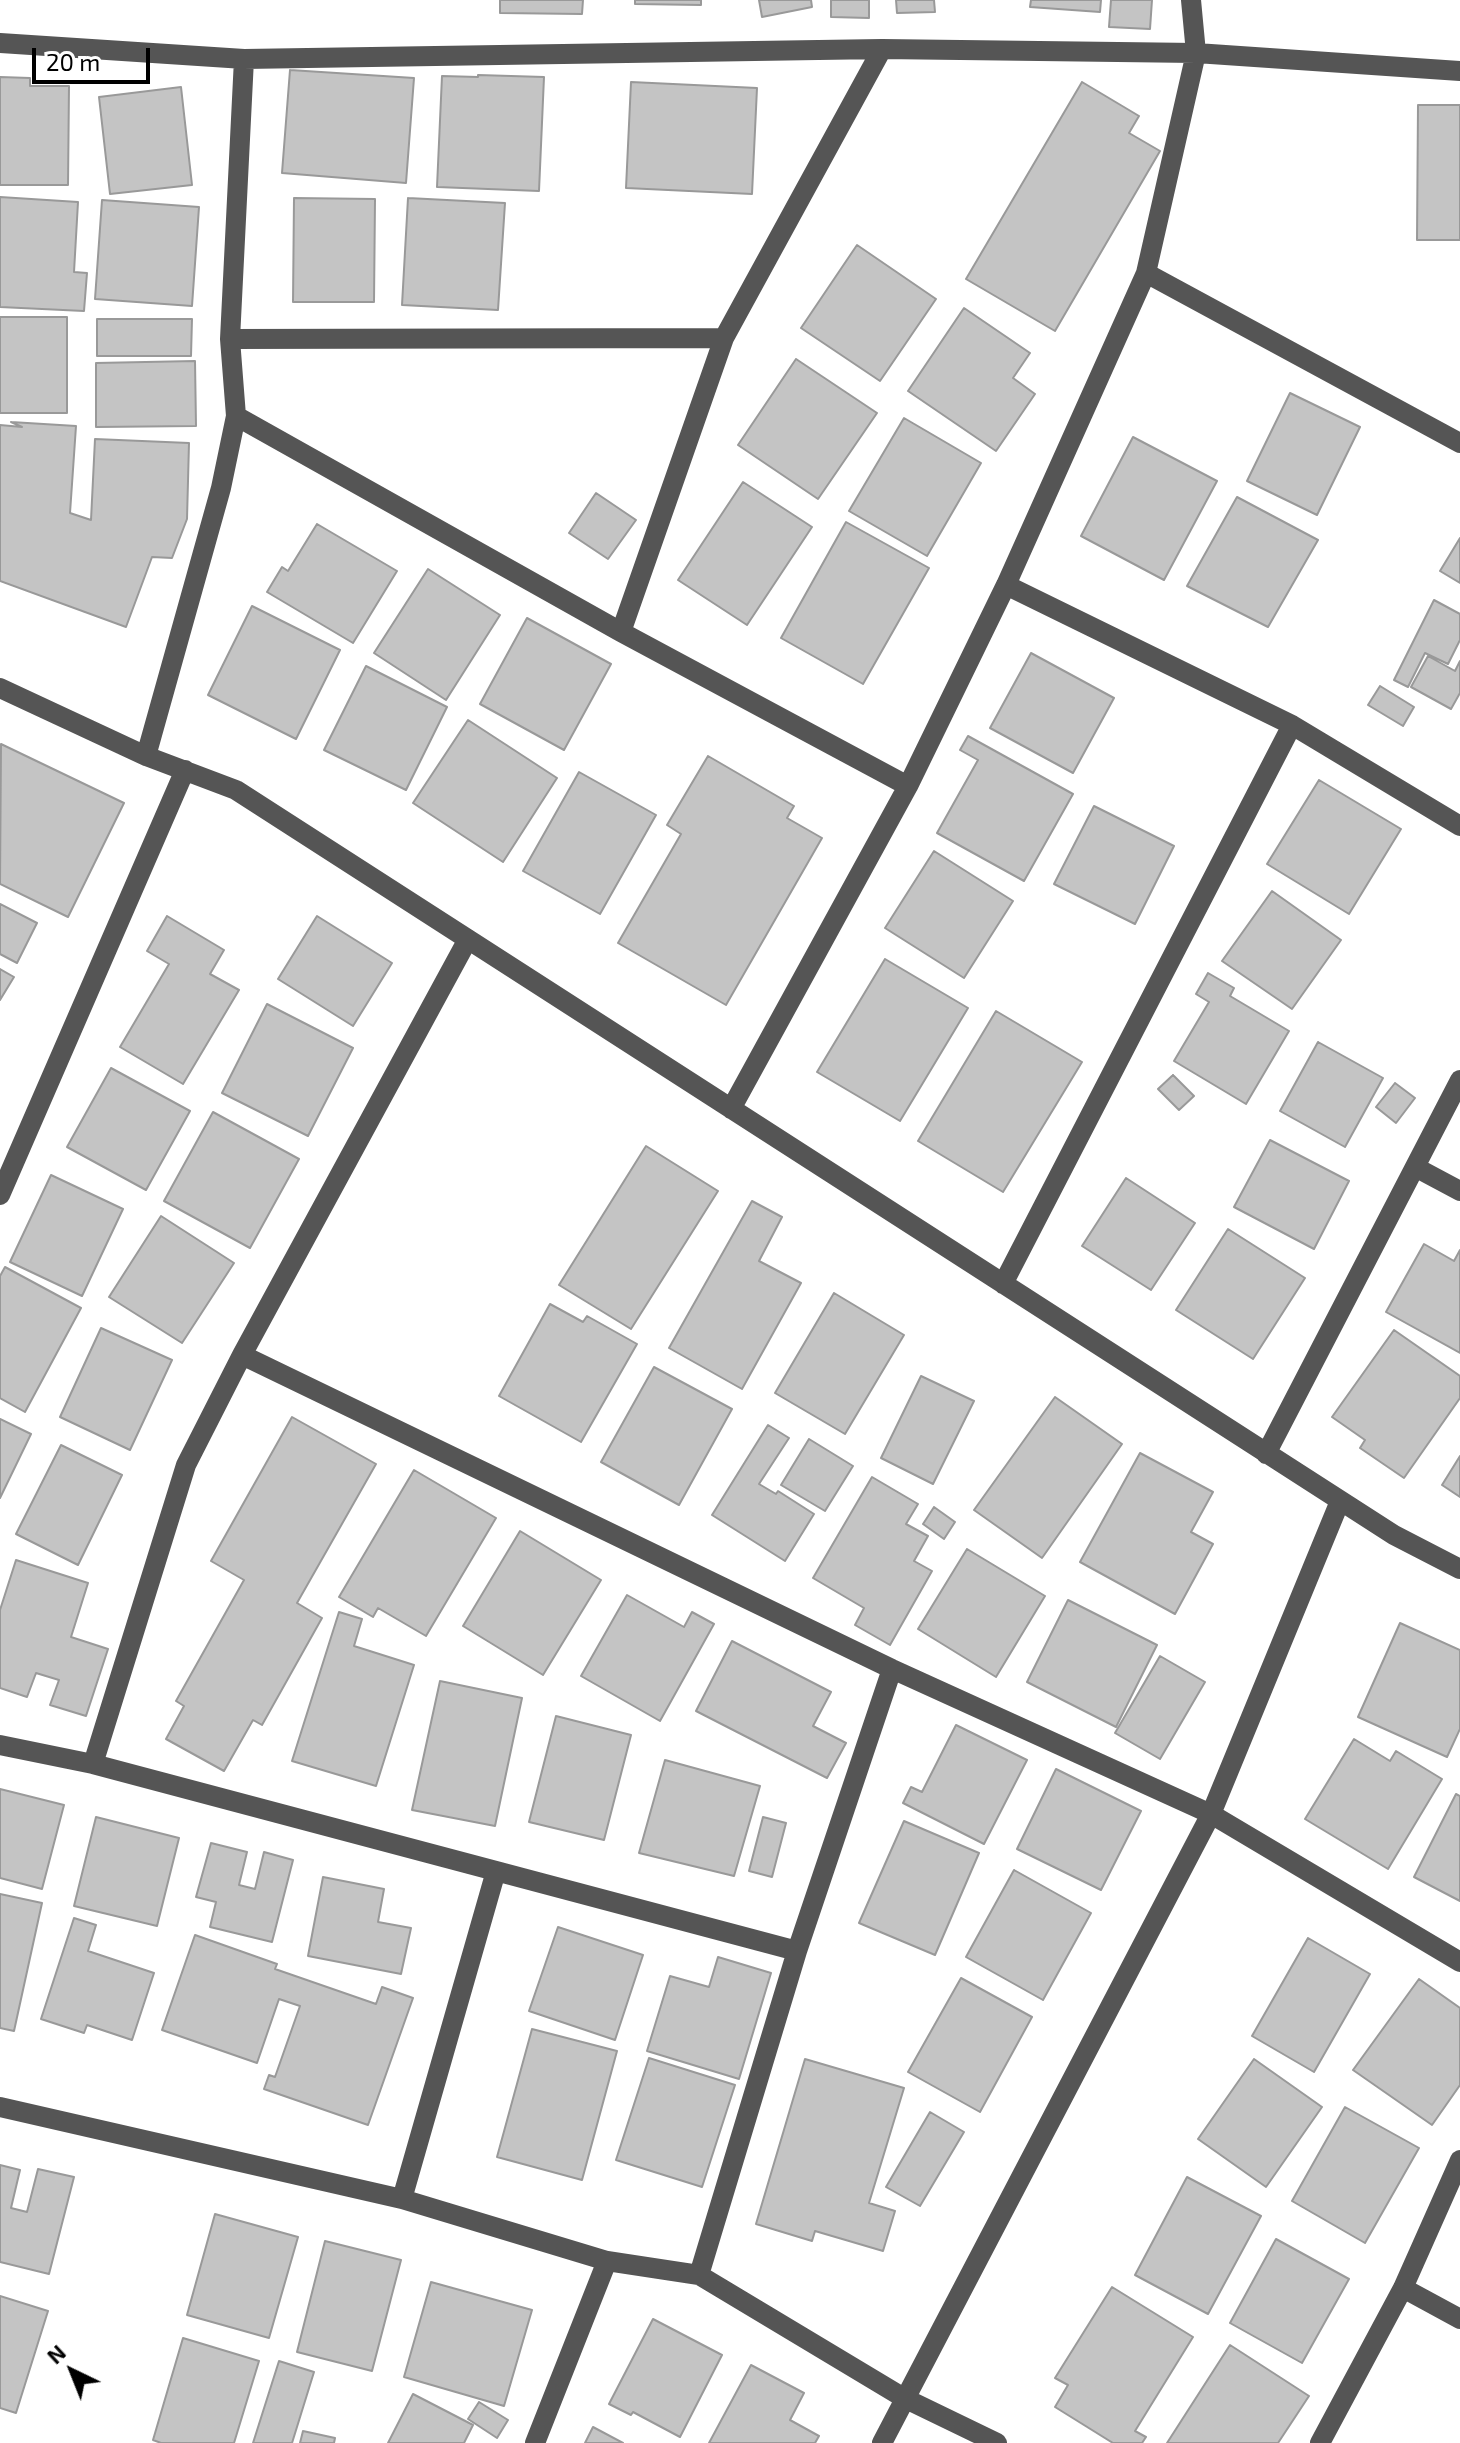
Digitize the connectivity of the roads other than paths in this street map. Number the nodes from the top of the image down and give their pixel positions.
1 (1191, 0) edge
2 (0, 43) edge
3 (882, 49) junction
4 (1196, 53) junction
5 (244, 59) junction
6 (1460, 71) edge
7 (1146, 273) junction
8 (724, 338) junction
9 (230, 339) junction
10 (236, 416) junction
11 (1460, 443) edge
12 (1006, 585) junction
13 (621, 632) junction
14 (0, 688) edge
15 (1292, 725) junction
16 (146, 756) junction
17 (185, 770) junction
18 (908, 786) junction
19 (1460, 826) edge
20 (468, 939) junction
21 (1460, 1080) edge
22 (731, 1109) junction
23 (1415, 1167) junction
24 (1460, 1191) edge
25 (0, 1195) edge
26 (1003, 1284) junction
27 (242, 1355) junction
28 (1266, 1454) junction
29 (1340, 1501) junction
30 (1460, 1569) edge
31 (892, 1669) junction
32 (0, 1745) edge
33 (93, 1764) junction
34 (1211, 1814) junction
35 (496, 1871) junction
36 (797, 1951) junction
37 (1460, 1962) edge
38 (0, 2107) edge
39 (1460, 2160) edge
40 (402, 2199) junction
41 (607, 2261) junction
42 (699, 2275) junction
43 (1403, 2288) junction
44 (1460, 2319) edge
45 (904, 2398) junction
46 (535, 2443) edge
47 (882, 2443) edge
48 (997, 2443) edge
49 (1320, 2443) edge

1 - 4 street
2 - 5 street
3 - 4 street
3 - 5 street
3 - 8 street
4 - 6 street
4 - 7 street
5 - 9 street
7 - 11 street
7 - 12 street
8 - 9 street
8 - 13 street
9 - 10 street
10 - 13 street
10 - 16 street
12 - 15 street
12 - 18 street
13 - 18 street
14 - 16 street
15 - 19 street
15 - 26 street
16 - 17 street
17 - 20 street
17 - 25 street
18 - 22 street
20 - 22 street
20 - 27 street
21 - 23 street
22 - 26 street
23 - 24 street
23 - 28 street
26 - 28 street
27 - 31 street
27 - 33 street
28 - 29 street
29 - 30 street
29 - 34 street
31 - 34 street
31 - 36 street
32 - 33 street
33 - 35 street
34 - 37 street
34 - 45 street
35 - 36 street
35 - 40 street
36 - 42 street
38 - 40 street
39 - 43 street
40 - 41 street
41 - 42 street
41 - 46 street
42 - 45 street
43 - 44 street
43 - 49 street
45 - 47 street
45 - 48 street

